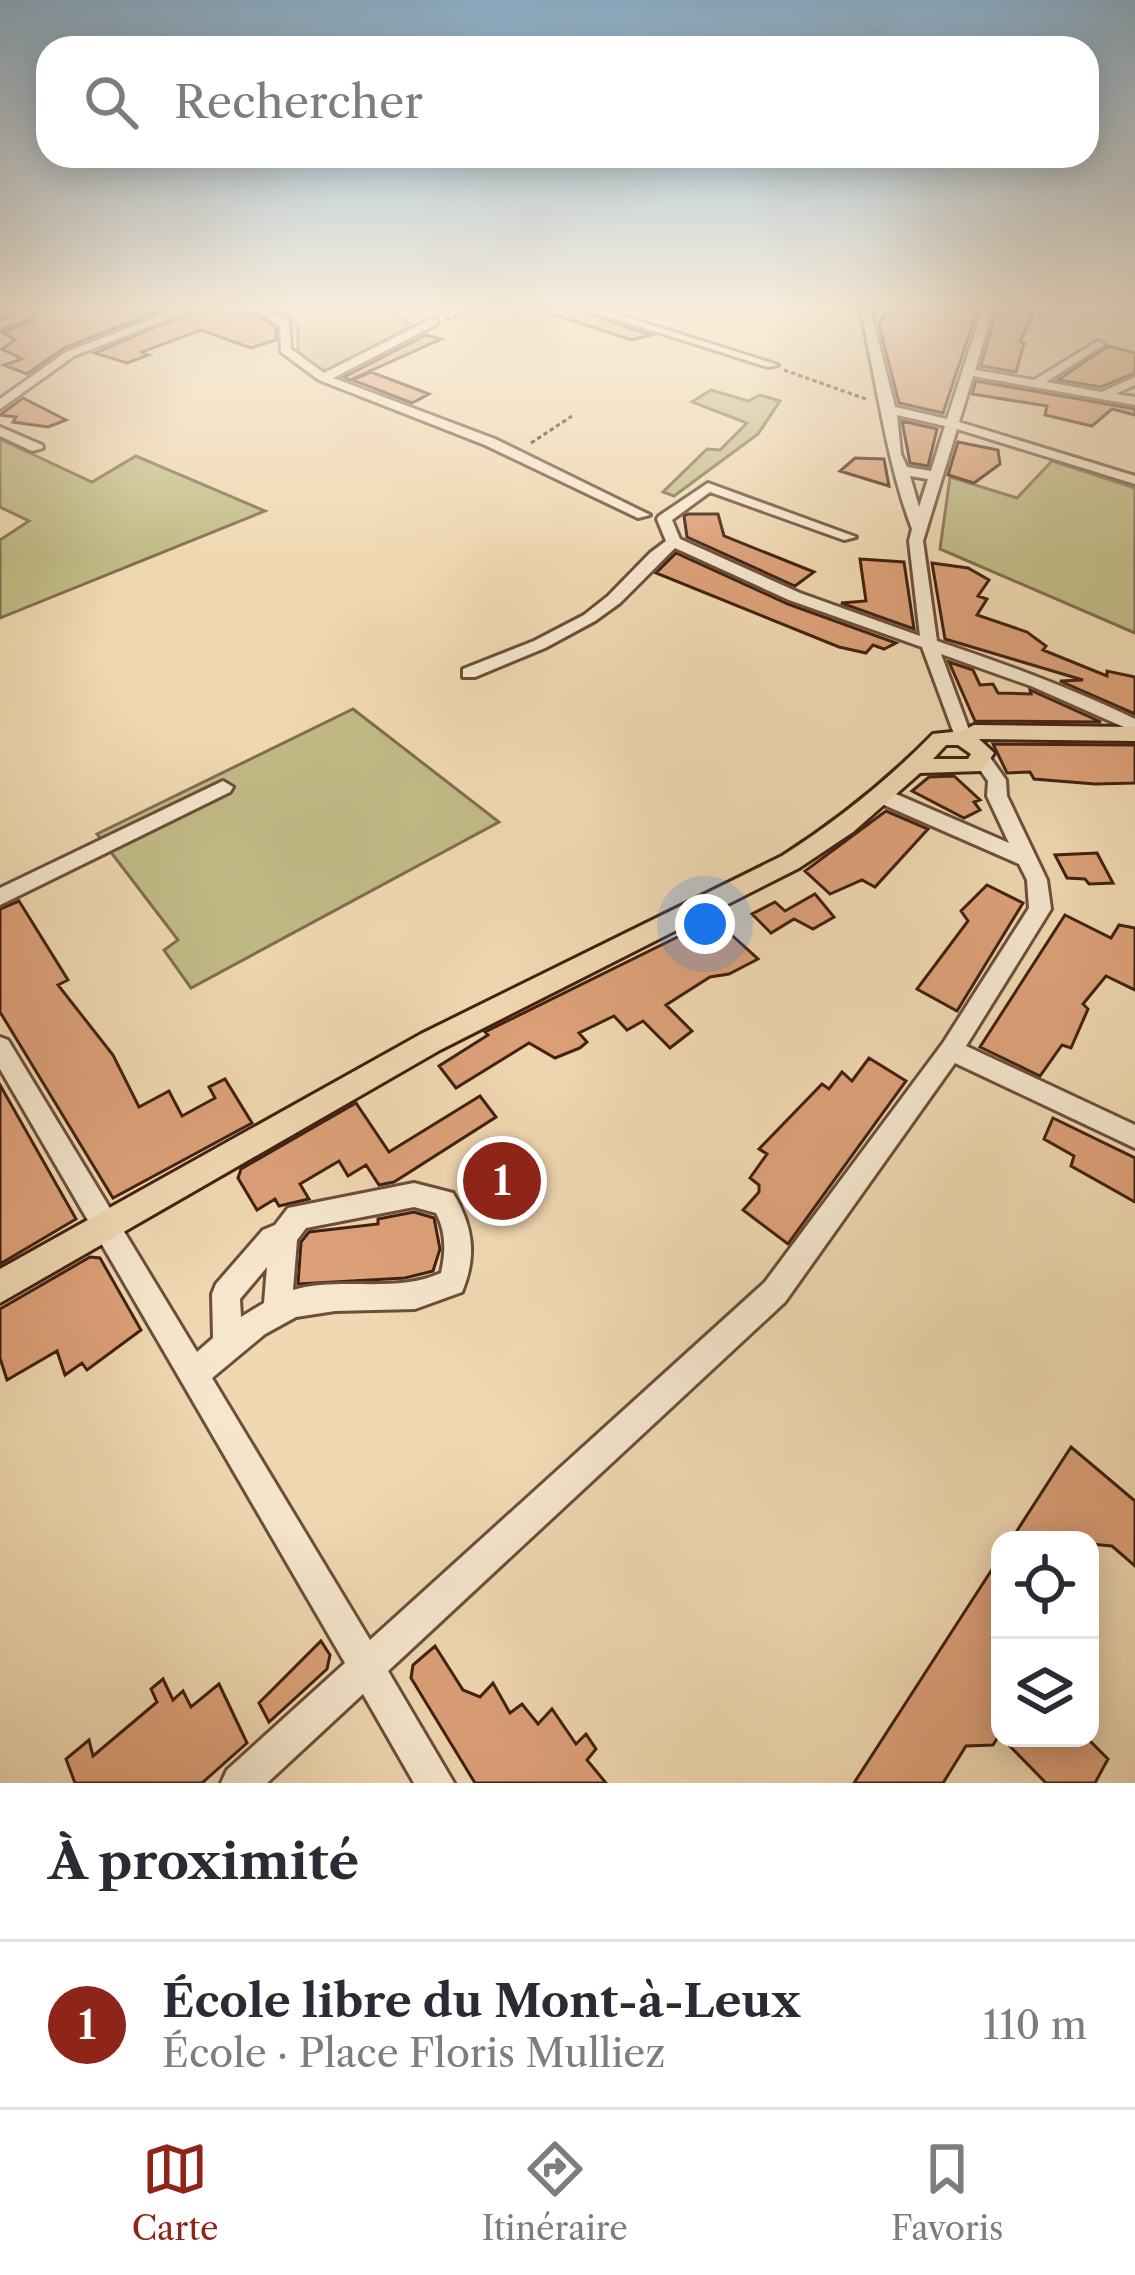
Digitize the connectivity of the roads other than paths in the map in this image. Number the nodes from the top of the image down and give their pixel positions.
1 (357, 391) edge
2 (884, 391) edge
3 (962, 391) edge
4 (1094, 391) edge
5 (1111, 391) edge
6 (1107, 393) junction
7 (1135, 401) edge
8 (888, 407) junction
9 (952, 424) junction
10 (0, 431) edge
11 (46, 434) dead end
12 (902, 470) junction
13 (934, 476) junction
14 (1135, 481) edge
15 (643, 515) dead end
16 (919, 527) junction
17 (849, 537) dead end
18 (674, 542) junction
19 (929, 643) junction
20 (469, 673) dead end
21 (1135, 730) edge
22 (955, 752) junction
23 (223, 787) dead end
24 (882, 796) junction
25 (1024, 858) junction
26 (0, 897) edge
27 (0, 1047) edge
28 (951, 1050) junction
29 (1135, 1137) edge
30 (106, 1229) junction
31 (284, 1235) junction
32 (0, 1288) edge
33 (277, 1312) junction
34 (228, 1346) junction
35 (195, 1373) junction
36 (368, 1665) junction
37 (240, 1783) edge
38 (435, 1783) edge

1 - 15 street
2 - 8 street
3 - 9 street
4 - 6 street
5 - 6 street
6 - 7 street
8 - 9 street
8 - 12 street
9 - 13 street
9 - 14 street
10 - 11 street
12 - 13 street
12 - 16 street
13 - 16 street
16 - 19 street
17 - 18 street
18 - 19 street
18 - 20 street
19 - 21 street
19 - 22 street
21 - 22 main road
22 - 24 main road
22 - 25 street
23 - 26 street
24 - 25 street
24 - 30 main road
25 - 28 street
27 - 30 street
28 - 29 street
28 - 36 street
30 - 32 main road
30 - 35 street
31 - 33 street
31 - 33 street
31 - 34 street
33 - 34 street
34 - 35 street
35 - 36 street
36 - 37 street
36 - 38 street

